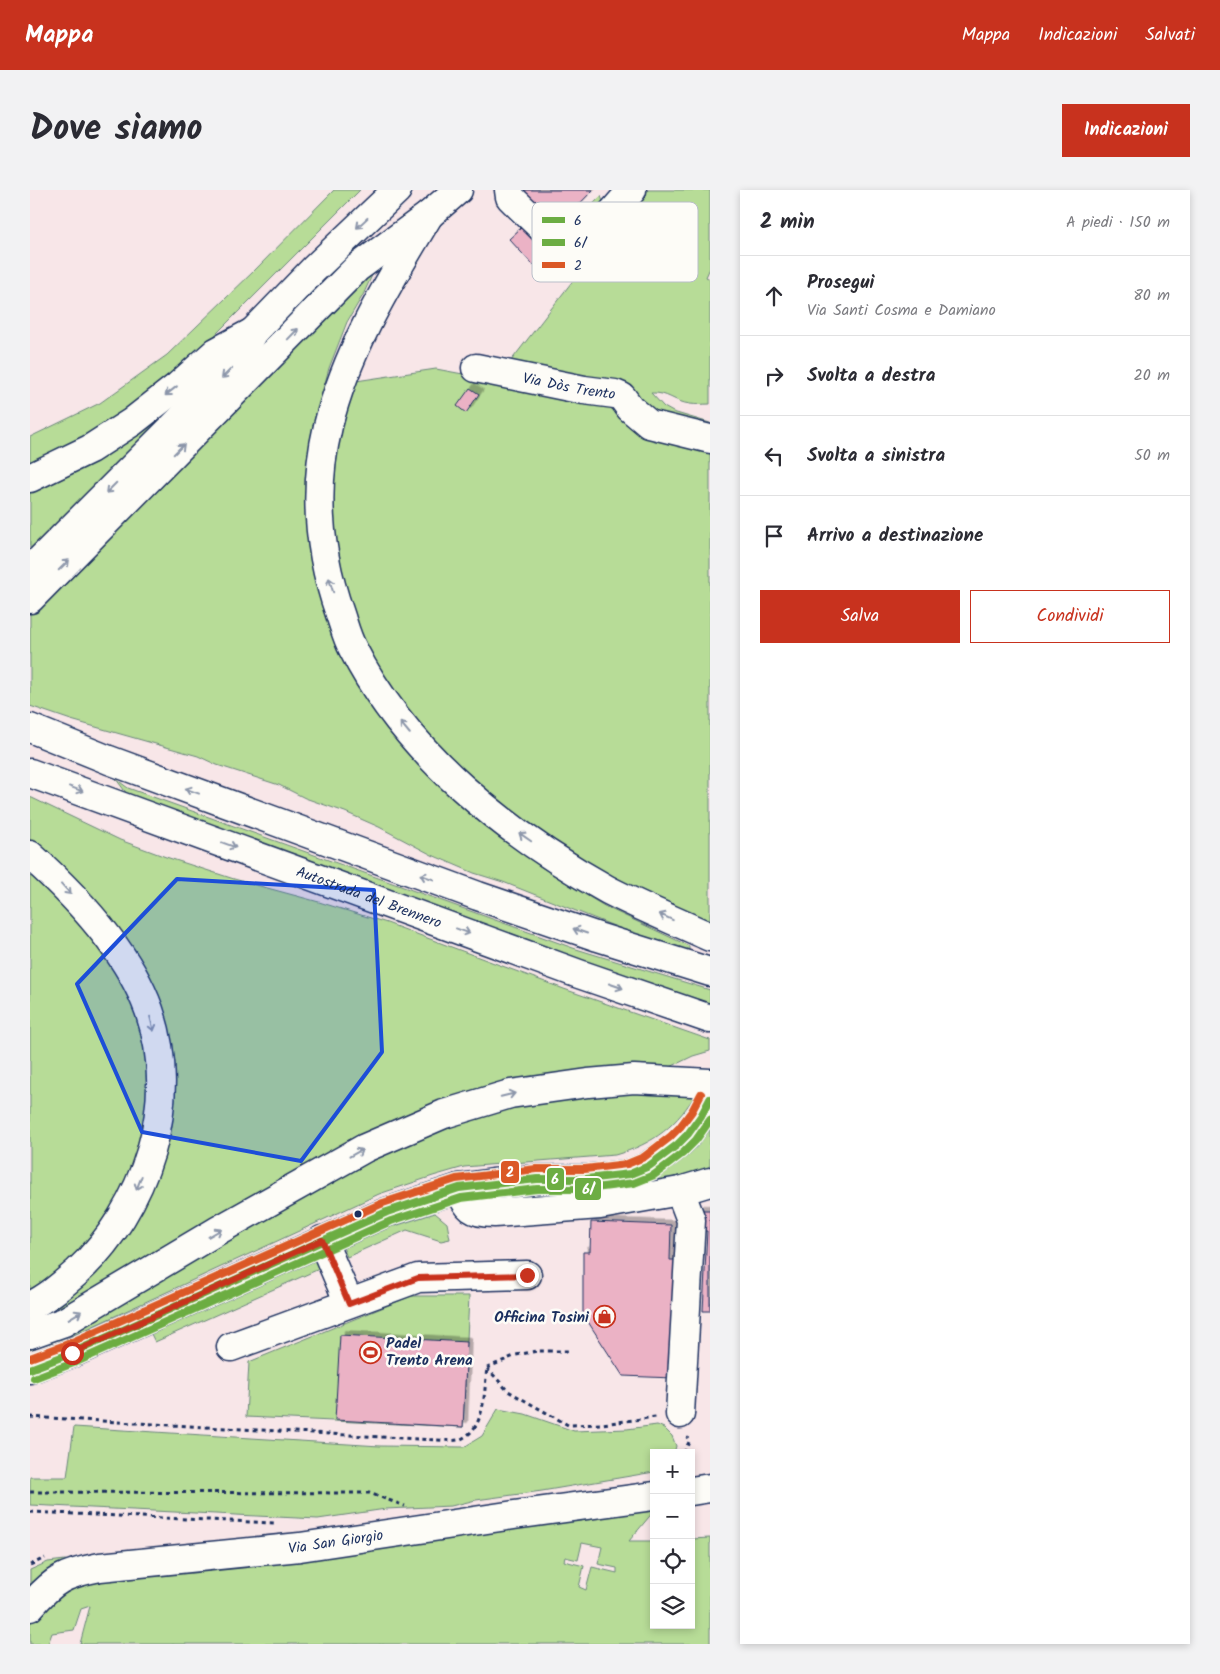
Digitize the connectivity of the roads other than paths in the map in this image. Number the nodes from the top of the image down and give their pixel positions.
1 (397, 190) edge
2 (458, 190) edge
3 (510, 190) edge
4 (632, 190) edge
5 (622, 202) edge
6 (429, 215) junction
7 (532, 218) edge
8 (253, 332) junction
9 (476, 368) dead end
10 (710, 438) edge
11 (30, 478) edge
12 (30, 570) edge
13 (30, 599) edge
14 (30, 728) edge
15 (30, 773) edge
16 (30, 855) edge
17 (710, 937) edge
18 (710, 972) edge
19 (710, 1019) edge
20 (710, 1083) edge
21 (710, 1099) edge
22 (710, 1182) edge
23 (459, 1188) junction
24 (680, 1191) junction
25 (322, 1240) junction
26 (527, 1275) dead end
27 (349, 1304) junction
28 (30, 1306) edge
29 (30, 1334) edge
30 (231, 1347) dead end
31 (30, 1369) edge
32 (680, 1414) road end
33 (710, 1488) edge
34 (695, 1490) edge
35 (650, 1497) edge
36 (30, 1607) edge

1 -> 8 main road
2 - 6 main road
3 - 7 main road
4 - 5 main road
13 -> 6 main road
17 -> 6 main road
8 -> 11 main road
8 -> 12 main road
9 - 10 main road, Via Dòs Trento
18 -> 14 main road
15 -> 19 main road, Autostrada del Brennero
16 -> 28 main road
29 -> 20 main road
21 - 23 main road
22 - 24 main road
23 - 24 main road
23 - 25 main road
24 - 32 main road
25 - 27 main road
25 - 31 main road
26 - 27 main road
27 - 30 main road
33 - 34 main road
35 - 36 main road, Via San Giorgio

